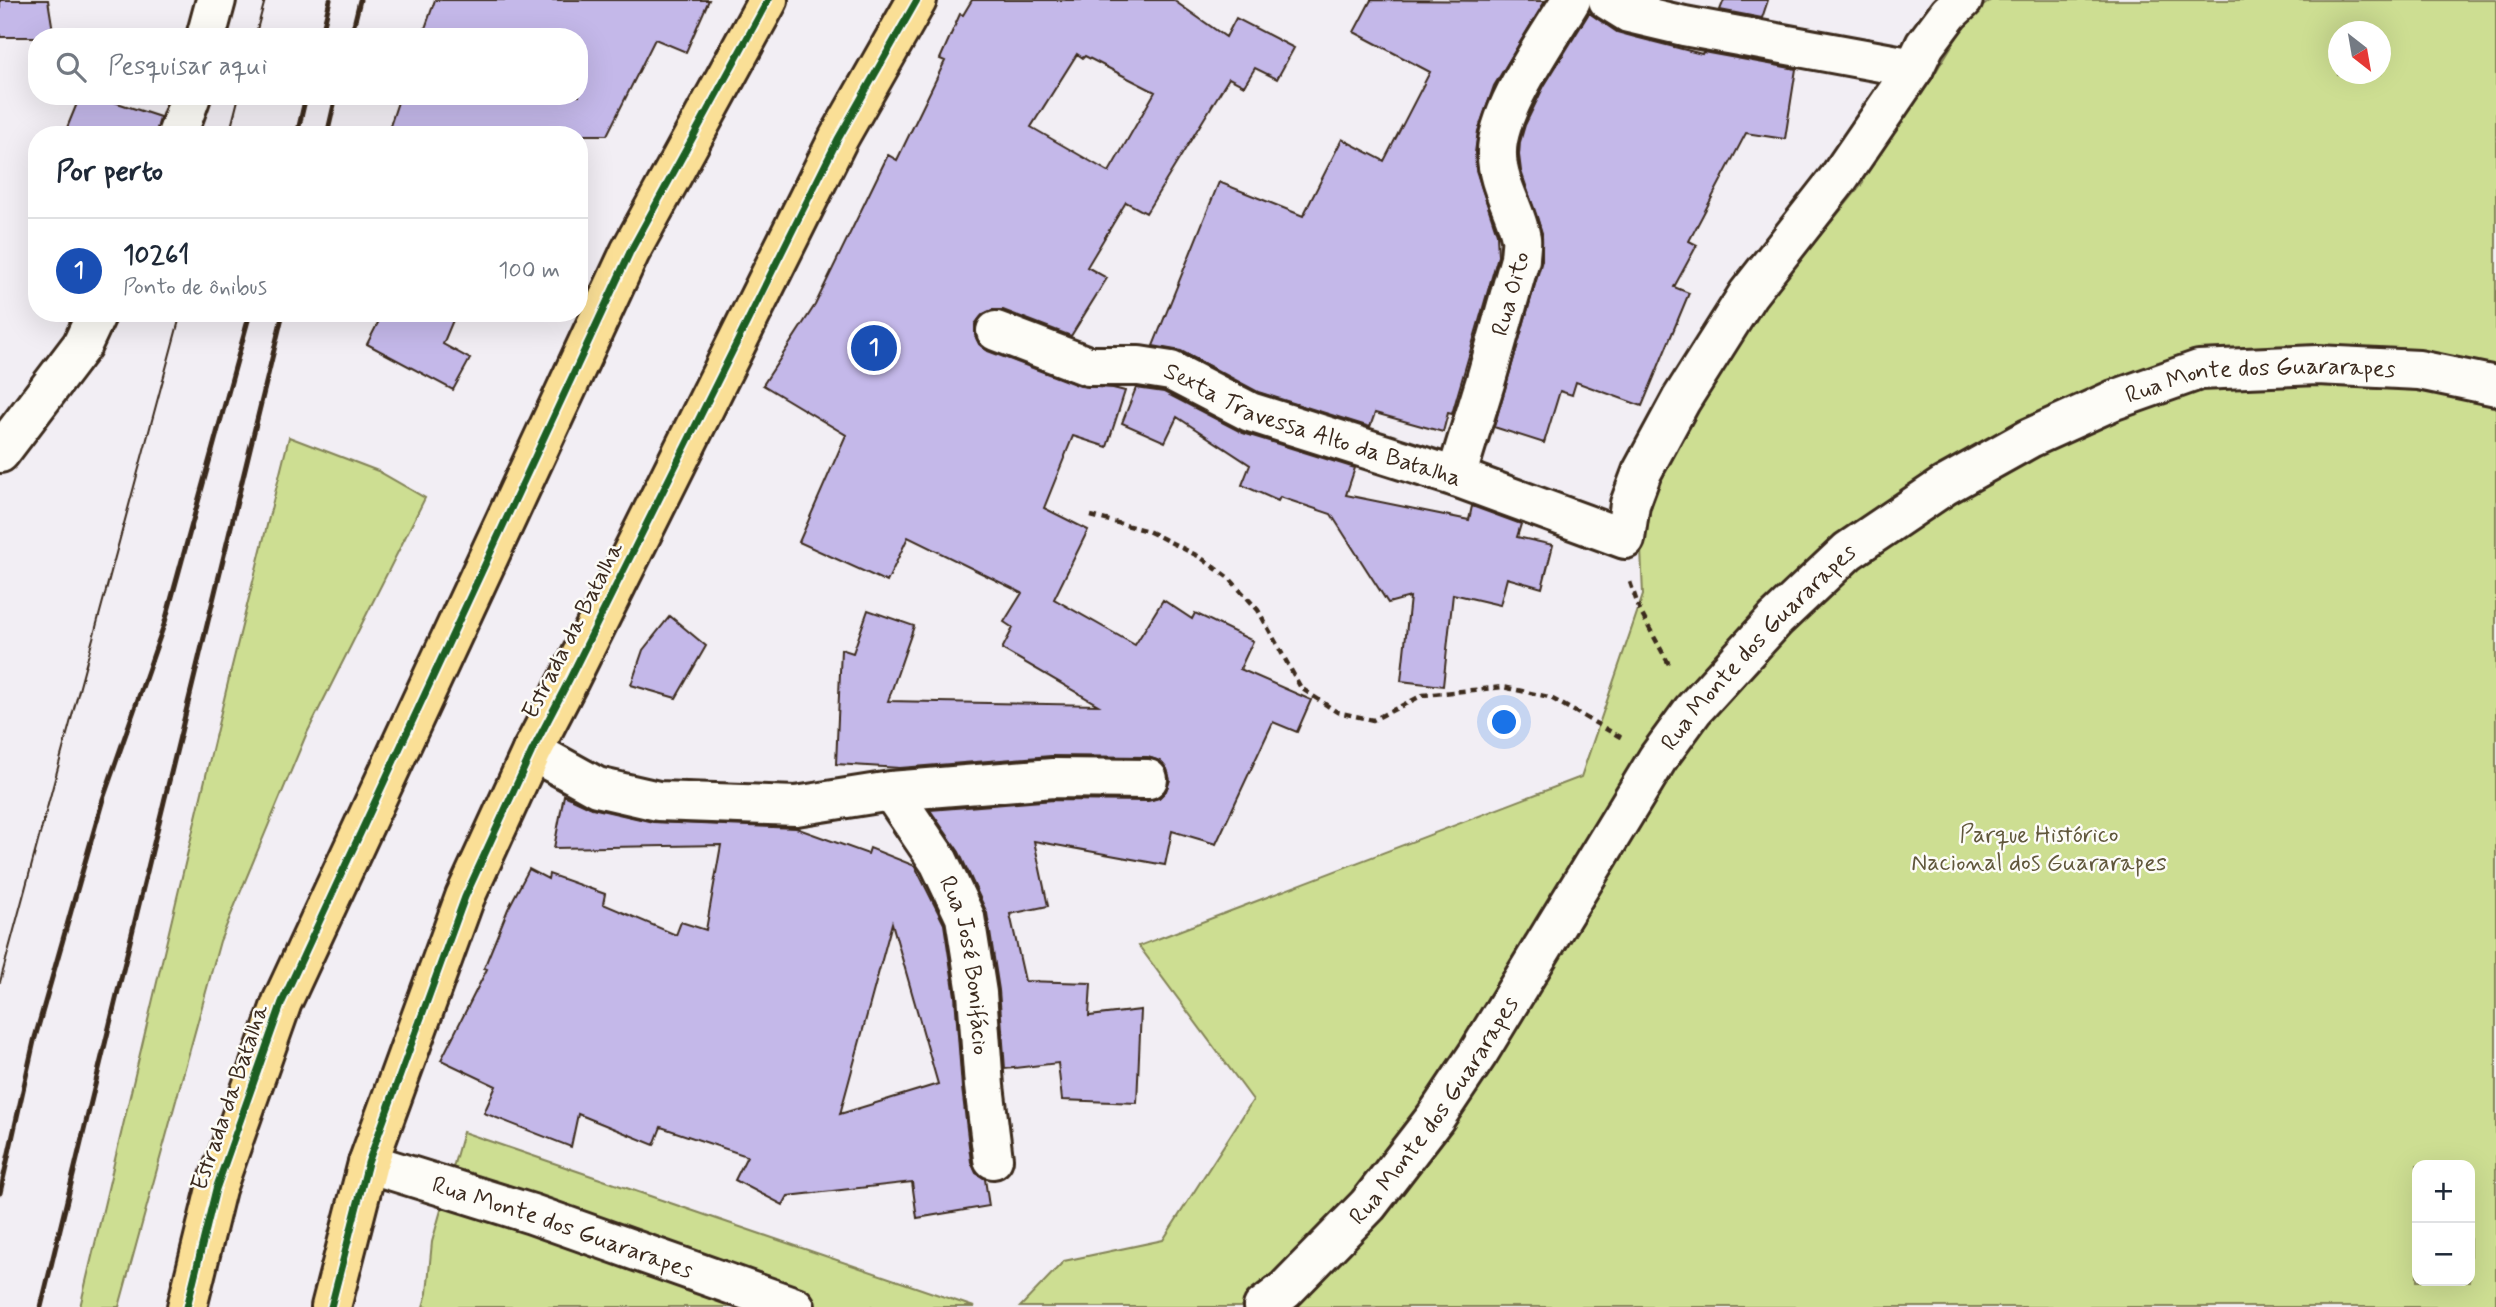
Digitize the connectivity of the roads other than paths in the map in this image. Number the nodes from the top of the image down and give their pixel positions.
1 (216, 0) edge
2 (768, 0) edge
3 (917, 0) edge
4 (1571, 0) edge
5 (1608, 0) edge
6 (1963, 0) edge
7 (208, 28) edge
8 (1914, 68) junction
9 (188, 105) edge
10 (180, 126) edge
11 (93, 322) edge
12 (996, 331) dead end
13 (2496, 386) edge
14 (0, 453) edge
15 (1456, 477) junction
16 (532, 751) junction
17 (1147, 779) dead end
18 (891, 791) junction
19 (993, 1159) dead end
20 (368, 1163) junction
21 (187, 1307) edge
22 (331, 1307) edge
23 (795, 1307) edge
24 (1263, 1307) edge

1 - 7 street
2 - 21 highway, Estrada da Batalha
3 - 16 highway, Estrada da Batalha
4 - 15 street, Rua Oito
5 - 8 street
6 - 8 street
8 - 15 street, Sexta Travessa Alto da Batalha
9 - 10 street
11 - 14 street
12 - 15 street, Sexta Travessa Alto da Batalha
13 - 24 street, Rua Monte dos Guararapes
16 - 18 street
16 - 20 highway, Estrada da Batalha
17 - 18 street
18 - 19 street, Rua José Bonifácio
20 - 22 highway, Estrada da Batalha
20 - 23 street, Rua Monte dos Guararapes

